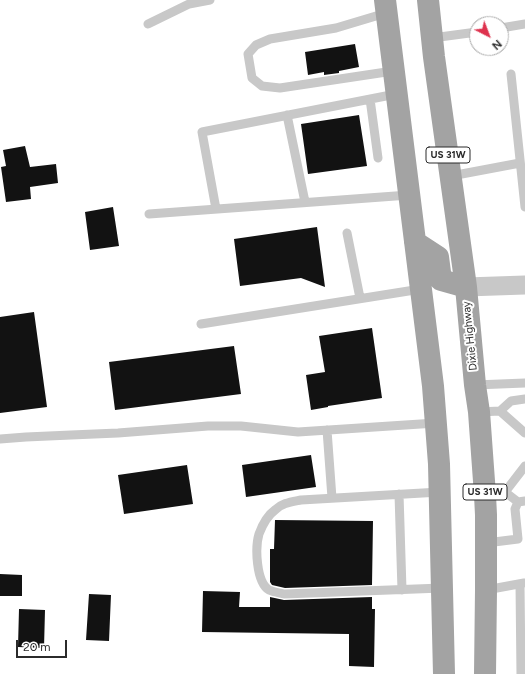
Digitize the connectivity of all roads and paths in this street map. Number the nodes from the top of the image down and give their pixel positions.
1 (210, 0) edge
2 (428, 0) edge
3 (385, 7) edge
4 (148, 24) dead end
5 (525, 24) edge
6 (509, 27) edge
7 (469, 33) edge
8 (432, 38) junction
9 (394, 71) junction
10 (511, 74) dead end
11 (396, 94) junction
12 (370, 99) junction
13 (287, 115) junction
14 (378, 158) dead end
15 (520, 163) junction
16 (450, 176) junction
17 (409, 195) junction
18 (305, 202) junction
19 (525, 207) edge
20 (216, 209) junction
21 (149, 214) dead end
22 (347, 233) dead end
23 (415, 242) junction
24 (525, 285) edge
25 (466, 287) junction
26 (421, 289) junction
27 (360, 298) junction
28 (201, 324) dead end
29 (525, 382) edge
30 (475, 385) junction
31 (525, 399) edge
32 (500, 411) junction
33 (479, 412) junction
34 (436, 423) junction
35 (327, 430) junction
36 (525, 433) edge
37 (0, 439) edge
38 (525, 466) edge
39 (440, 492) junction
40 (495, 493) junction
41 (399, 494) junction
42 (332, 498) junction
43 (521, 502) edge
44 (521, 540) edge
45 (486, 543) junction
46 (522, 584) edge
47 (442, 588) junction
48 (402, 590) junction
49 (486, 590) junction
50 (444, 674) edge
51 (485, 674) edge
52 (521, 674) edge

1 - 4 lane
2 - 8 main road, Dixie Highway / US 31W
3 - 9 main road
3 - 9 lane
5 - 6 lane
7 - 8 lane
8 - 16 main road, Dixie Highway / US 31W
9 - 11 main road
10 - 15 lane
11 - 12 lane
11 - 17 main road
12 - 13 lane
12 - 14 lane
13 - 18 lane
13 - 20 lane
15 - 16 lane
15 - 19 lane
16 - 25 main road, Dixie Highway / US 31W
17 - 18 lane
17 - 23 main road
18 - 20 lane
20 - 21 lane
22 - 27 lane
23 - 25 main road
23 - 26 main road
24 - 25 street
25 - 30 main road, Dixie Highway / US 31W
26 - 27 lane
26 - 34 main road
27 - 28 lane
29 - 30 lane
30 - 33 main road, Dixie Highway / US 31W
31 - 32 lane
32 - 33 lane
32 - 36 lane
33 - 40 main road, Dixie Highway / US 31W
34 - 35 lane
34 - 39 main road
35 - 37 lane
35 - 42 lane
38 - 40 lane
39 - 41 lane
39 - 47 main road
40 - 43 lane
40 - 45 main road, Dixie Highway / US 31W
41 - 42 lane
41 - 48 lane
42 - 48 lane
43 - 44 lane
44 - 45 lane
45 - 49 main road, Dixie Highway / US 31W
46 - 49 lane
46 - 52 lane
47 - 48 lane
47 - 50 main road
49 - 51 main road, Dixie Highway / US 31W

